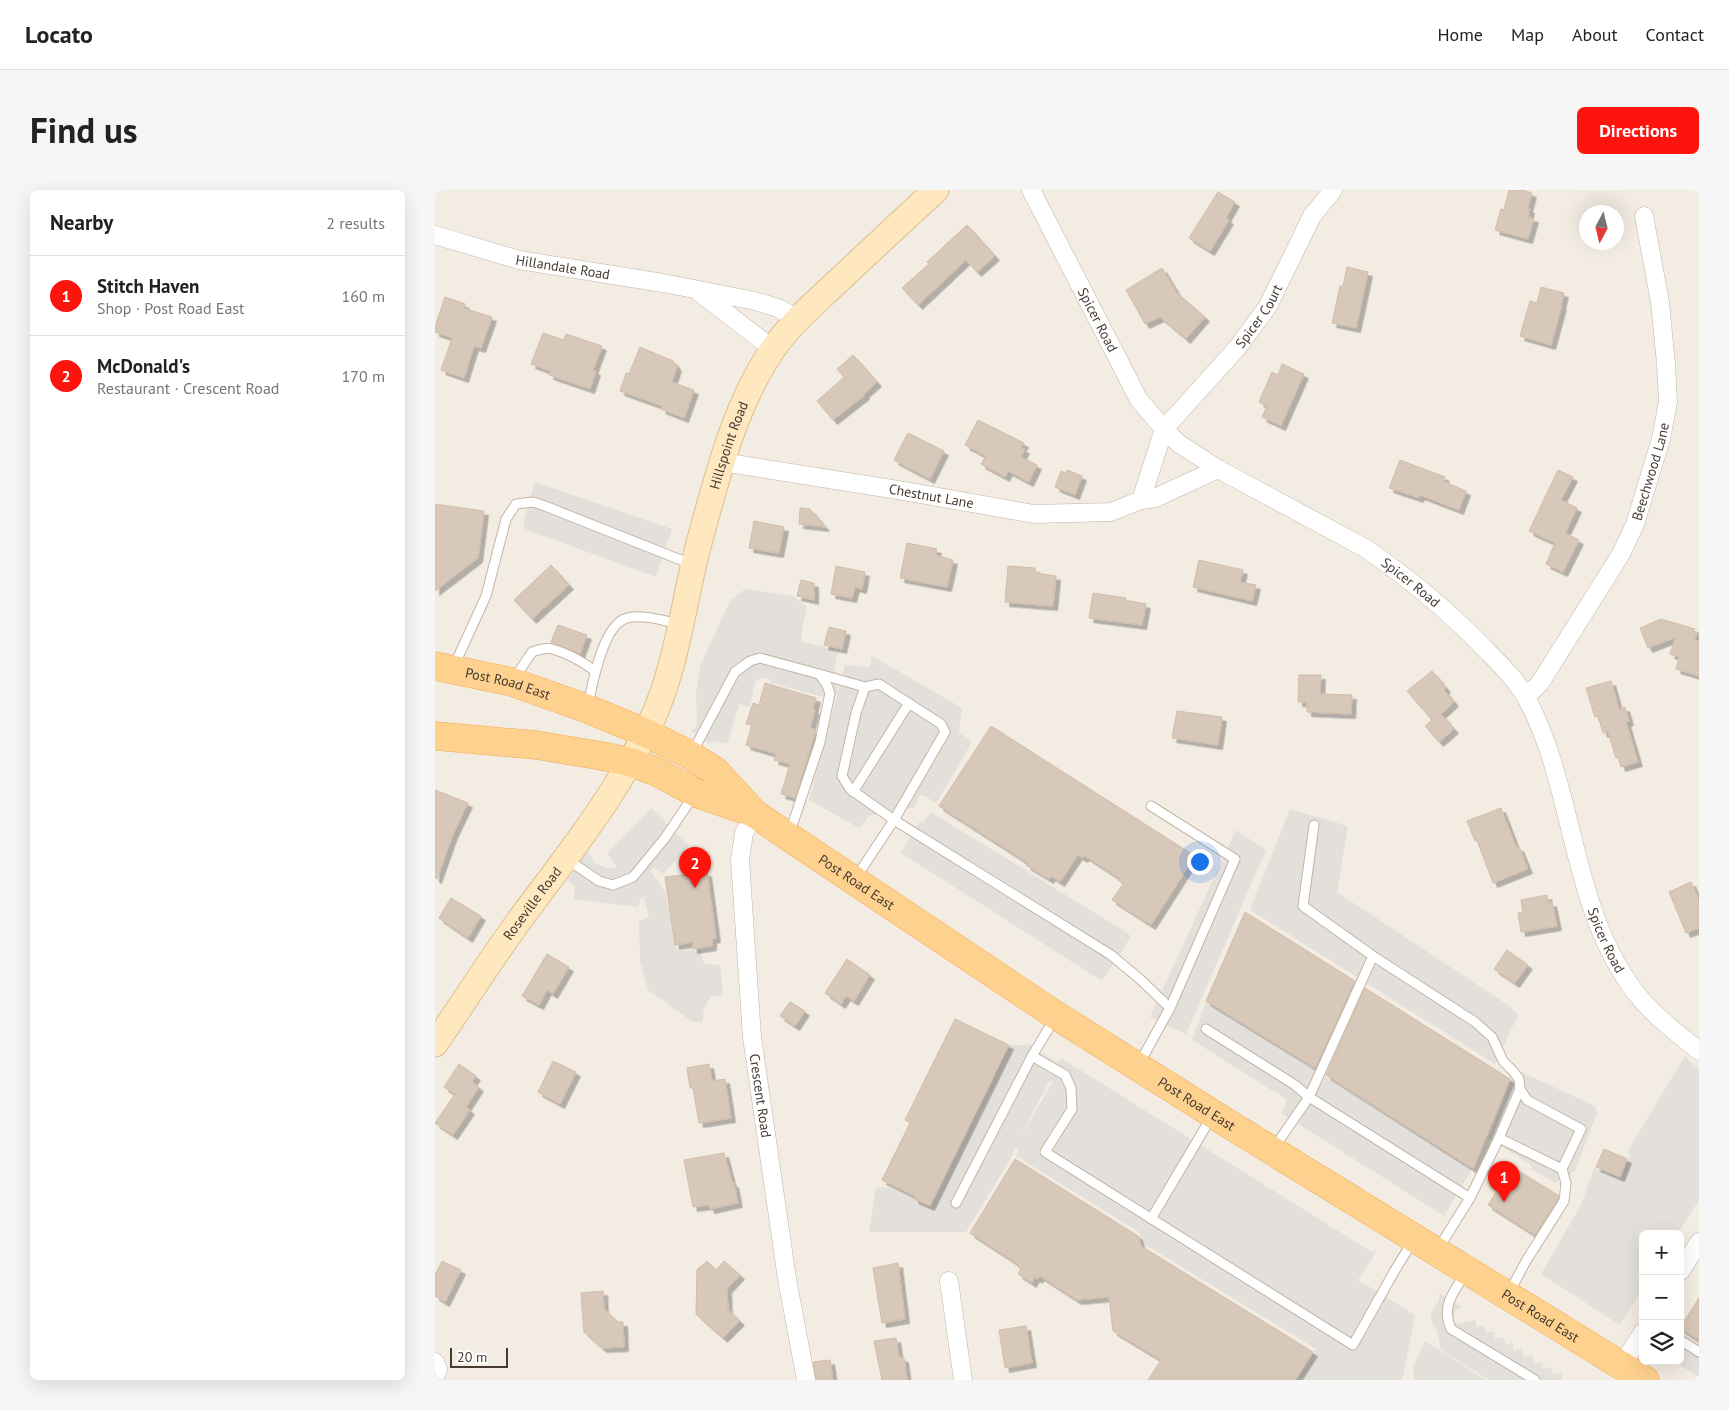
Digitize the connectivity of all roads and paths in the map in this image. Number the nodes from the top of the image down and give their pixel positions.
1 (936, 190) edge
2 (1031, 190) edge
3 (1333, 190) edge
4 (1643, 216) dead end
5 (435, 235) edge
6 (695, 289) junction
7 (798, 319) junction
8 (773, 349) junction
9 (1164, 429) junction
10 (723, 462) junction
11 (1218, 469) junction
12 (1141, 500) junction
13 (694, 564) junction
14 (681, 624) junction
15 (444, 667) edge
16 (595, 671) junction
17 (819, 674) junction
18 (512, 682) junction
19 (865, 687) junction
20 (1526, 697) junction
21 (909, 703) junction
22 (588, 709) junction
23 (646, 733) junction
24 (435, 736) edge
25 (690, 755) junction
26 (630, 762) junction
27 (696, 792) junction
28 (853, 792) junction
29 (1151, 806) dead end
30 (755, 814) junction
31 (894, 820) junction
32 (1314, 825) dead end
33 (789, 837) junction
34 (565, 858) junction
35 (854, 881) junction
36 (1373, 956) junction
37 (1170, 1008) junction
38 (1057, 1016) junction
39 (1206, 1029) dead end
40 (435, 1044) edge
41 (1699, 1051) edge
42 (1033, 1056) junction
43 (1138, 1066) junction
44 (1519, 1089) junction
45 (1309, 1097) junction
46 (1213, 1114) junction
47 (1499, 1138) junction
48 (1272, 1151) junction
49 (1562, 1169) junction
50 (1470, 1198) junction
51 (956, 1203) dead end
52 (1151, 1219) junction
53 (1699, 1242) edge
54 (1426, 1245) junction
55 (1684, 1266) edge
56 (1467, 1270) junction
57 (949, 1281) dead end
58 (1507, 1295) junction
59 (1639, 1338) edge
60 (1684, 1343) edge
61 (1699, 1352) edge
62 (435, 1362) edge
63 (1621, 1365) junction
64 (435, 1378) edge
65 (806, 1380) edge
66 (963, 1380) edge
67 (1535, 1380) edge
68 (1645, 1380) edge

1 - 7 street, Hillspoint Road
2 - 9 street, Spicer Road
3 - 9 street, Spicer Court
4 - 20 street, Beechwood Lane
5 - 6 street, Hillandale Road
6 - 7 street, Hillandale Road
6 - 8 street, Hillandale Road
7 - 8 street, Hillspoint Road
8 - 10 street, Hillspoint Road
9 - 11 street, Spicer Road
9 - 12 street
10 - 12 street, Chestnut Lane
10 - 13 street, Hillspoint Road
11 - 12 street, Chestnut Lane
11 - 20 street, Spicer Road
13 - 14 street, Hillspoint Road
13 - 15 lane
14 - 16 lane
14 - 23 street, Hillspoint Road
15 - 18 main road, Post Road East
16 - 18 lane
16 - 22 lane
17 - 19 lane
17 - 25 lane
17 - 33 lane
18 - 22 main road, Post Road East
19 - 21 lane
19 - 28 lane
20 - 41 street, Spicer Road
21 - 28 lane
21 - 31 lane
22 - 23 main road, Post Road East
23 - 25 main road, Post Road East
23 - 26 street, Hillspoint Road
24 - 26 main road, Post Road East
25 - 30 main road, Post Road East
26 - 27 main road, Post Road East
26 - 34 street, Roseville Road
27 - 30 main road, Post Road East
27 - 34 lane
28 - 31 lane
29 - 37 lane
30 - 33 main road, Post Road East
30 - 65 street, Crescent Road
31 - 35 lane
31 - 37 lane
32 - 36 lane
33 - 35 main road, Post Road East
34 - 40 street, Roseville Road
35 - 38 main road, Post Road East
36 - 44 lane
36 - 45 lane
37 - 43 lane
38 - 42 lane
38 - 43 main road, Post Road East
39 - 45 lane
42 - 51 lane
42 - 52 lane
43 - 46 main road, Post Road East
44 - 47 lane
44 - 49 lane
45 - 48 lane
45 - 50 lane
46 - 48 main road, Post Road East
46 - 52 lane
47 - 49 lane
47 - 50 lane
48 - 54 main road, Post Road East
49 - 58 lane
50 - 54 lane
52 - 54 lane
53 - 55 street
54 - 56 main road, Post Road East
56 - 58 main road, Post Road East
56 - 67 lane
57 - 66 street
58 - 63 main road, Post Road East
59 - 63 street
60 - 61 lane
62 - 64 street
63 - 68 main road, Post Road East

